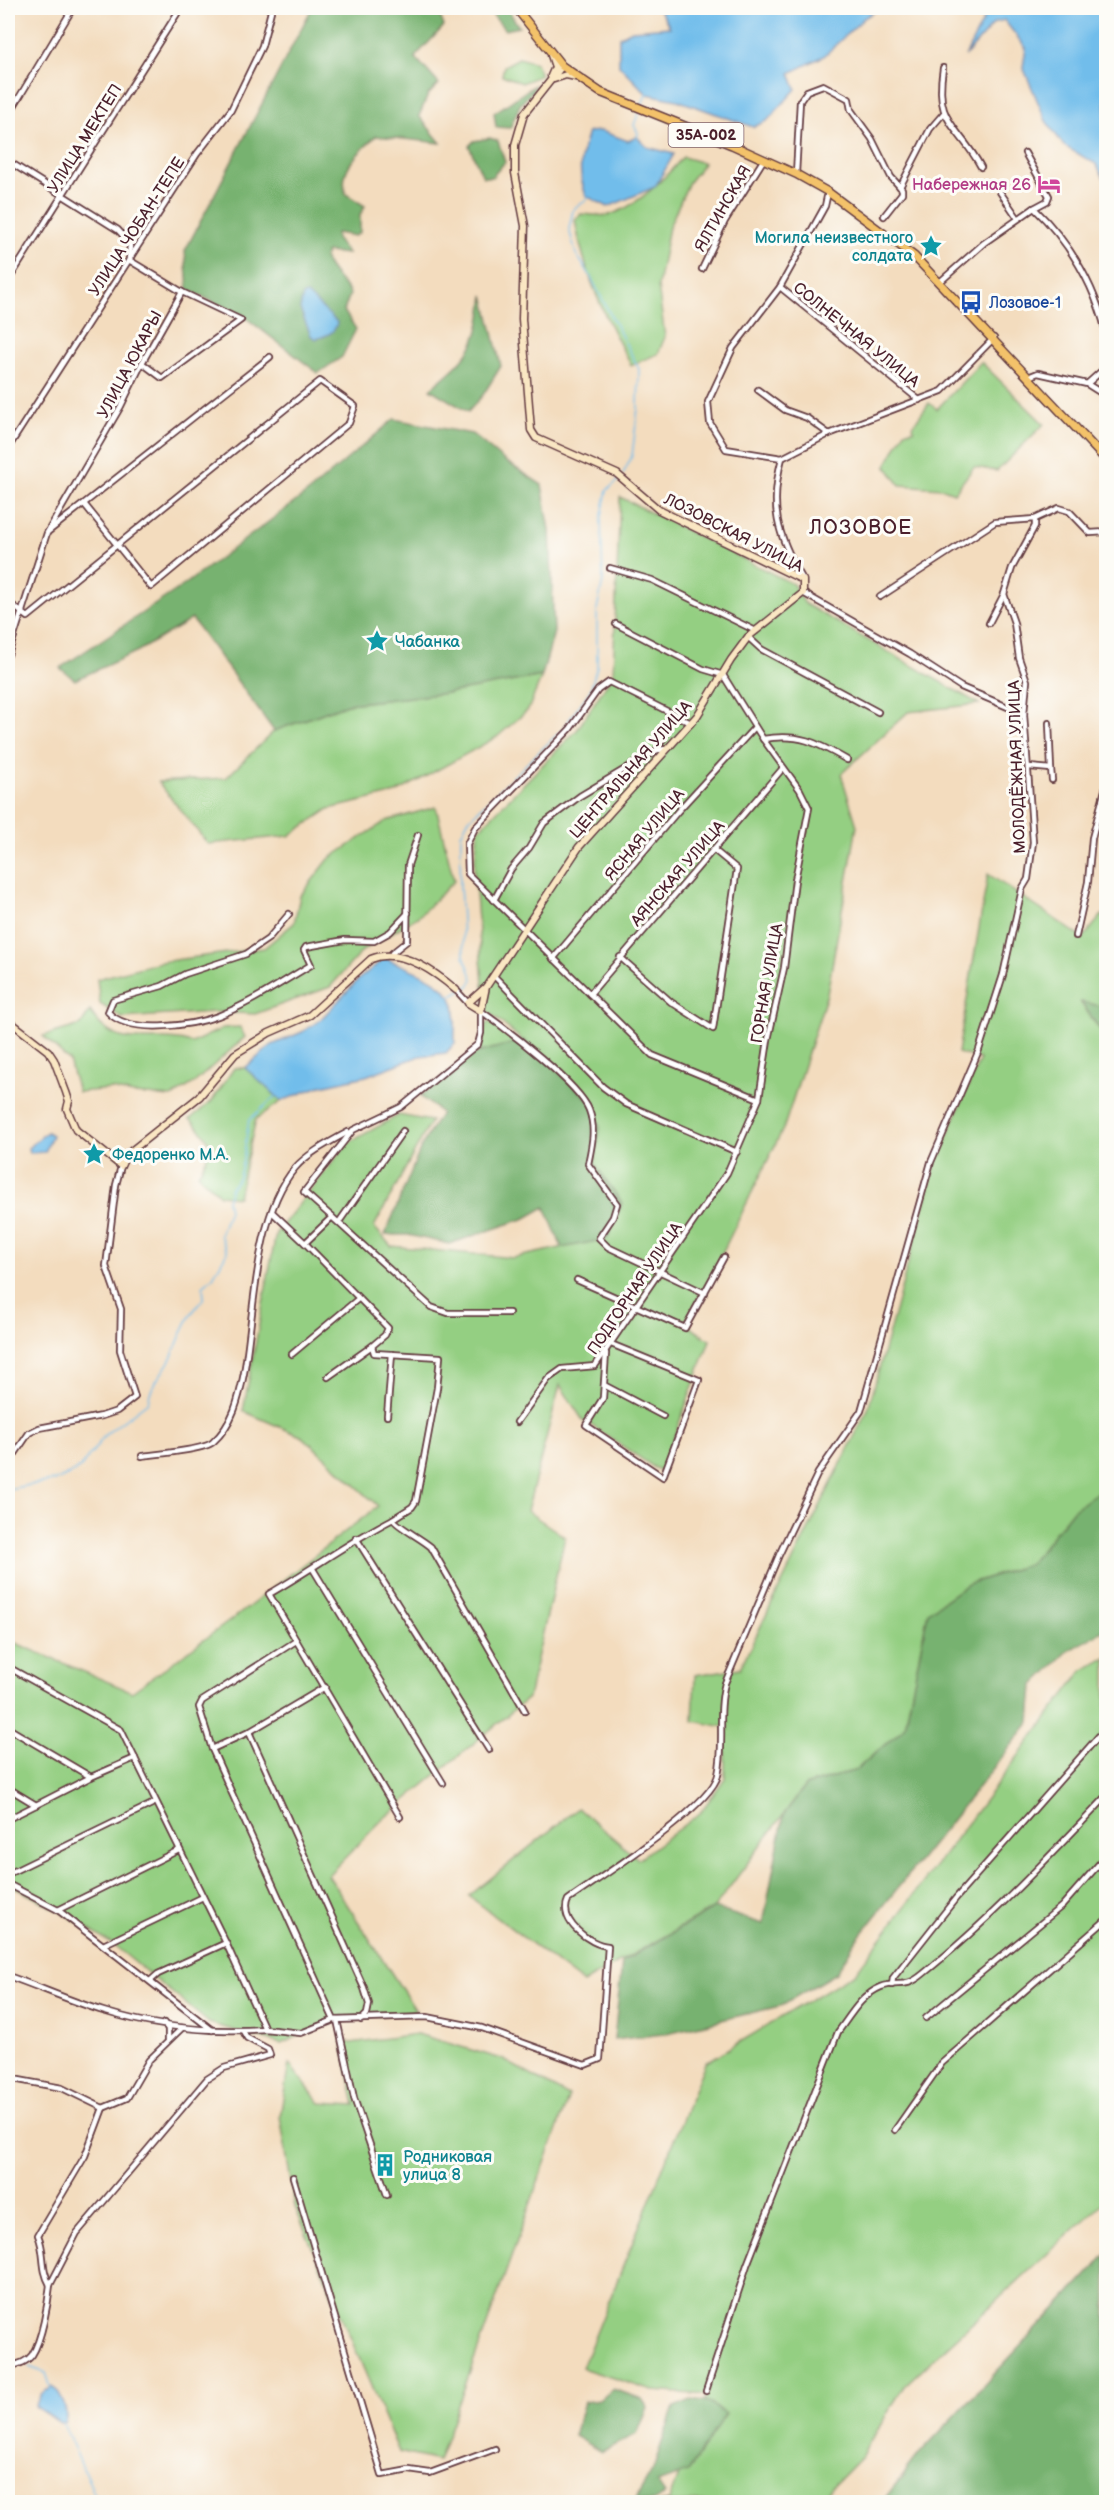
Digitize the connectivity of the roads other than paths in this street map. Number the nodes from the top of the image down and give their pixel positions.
1 (73, 8) edge
2 (516, 8) edge
3 (180, 9) edge
4 (269, 9) edge
5 (550, 52) junction
6 (562, 66) junction
7 (944, 68) dead end
8 (579, 77) junction
9 (546, 85) junction
10 (943, 114) junction
11 (8, 116) edge
12 (1025, 153) dead end
13 (764, 159) junction
14 (8, 161) edge
15 (981, 167) dead end
16 (796, 174) junction
17 (900, 187) junction
18 (828, 192) junction
19 (1000, 192) dead end
20 (62, 196) junction
21 (1034, 208) junction
22 (884, 216) dead end
23 (1017, 217) junction
24 (129, 260) junction
25 (702, 269) dead end
26 (8, 281) edge
27 (940, 281) junction
28 (780, 287) junction
29 (182, 292) junction
30 (1107, 332) edge
31 (994, 338) junction
32 (270, 357) dead end
33 (142, 363) junction
34 (1107, 367) edge
35 (1028, 376) junction
36 (1087, 384) junction
37 (758, 390) dead end
38 (1107, 396) edge
39 (919, 400) junction
40 (829, 434) junction
41 (8, 447) edge
42 (782, 458) junction
43 (1107, 460) edge
44 (85, 505) junction
45 (1035, 519) junction
46 (1107, 532) edge
47 (47, 533) junction
48 (119, 544) junction
49 (610, 568) dead end
50 (803, 580) junction
51 (803, 593) junction
52 (1004, 594) junction
53 (880, 597) dead end
54 (8, 602) edge
55 (23, 612) junction
56 (989, 623) dead end
57 (616, 624) dead end
58 (756, 631) junction
59 (748, 637) junction
60 (8, 655) edge
61 (723, 675) junction
62 (878, 712) dead end
63 (1024, 714) junction
64 (691, 723) junction
65 (1049, 723) dead end
66 (755, 727) junction
67 (667, 731) dead end
68 (763, 739) junction
69 (657, 750) junction
70 (667, 750) junction
71 (847, 760) dead end
72 (1029, 767) junction
73 (783, 768) junction
74 (1051, 769) junction
75 (1052, 780) dead end
76 (1107, 786) edge
77 (418, 835) dead end
78 (714, 850) junction
79 (494, 900) junction
80 (408, 913) junction
81 (289, 914) dead end
82 (525, 932) junction
83 (1076, 936) dead end
84 (392, 954) junction
85 (620, 957) junction
86 (553, 959) junction
87 (495, 976) junction
88 (486, 987) junction
89 (456, 990) joint
90 (590, 994) junction
91 (468, 1003) junction
92 (481, 1011) junction
93 (8, 1020) edge
94 (759, 1099) junction
95 (353, 1130) junction
96 (403, 1131) dead end
97 (736, 1152) junction
98 (126, 1155) junction
99 (114, 1160) junction
100 (120, 1169) junction
101 (710, 1199) joint
102 (272, 1212) junction
103 (332, 1218) junction
104 (339, 1222) junction
105 (305, 1243) junction
106 (724, 1257) dead end
107 (659, 1272) junction
108 (577, 1280) dead end
109 (705, 1293) junction
110 (358, 1299) junction
111 (636, 1307) junction
112 (509, 1312) dead end
113 (611, 1344) junction
114 (372, 1346) junction
115 (606, 1352) junction
116 (292, 1354) dead end
117 (392, 1354) junction
118 (328, 1377) dead end
119 (604, 1385) junction
120 (387, 1416) dead end
121 (663, 1416) dead end
122 (518, 1422) dead end
123 (142, 1456) dead end
124 (8, 1464) edge
125 (393, 1519) junction
126 (356, 1538) junction
127 (313, 1569) junction
128 (296, 1641) junction
129 (8, 1667) edge
130 (325, 1687) junction
131 (525, 1711) dead end
132 (8, 1728) edge
133 (1107, 1728) edge
134 (249, 1732) junction
135 (212, 1749) junction
136 (489, 1750) dead end
137 (135, 1758) junction
138 (91, 1777) junction
139 (443, 1783) dead end
140 (8, 1788) edge
141 (1107, 1797) edge
142 (156, 1802) junction
143 (36, 1805) junction
144 (400, 1817) dead end
145 (8, 1819) edge
146 (179, 1850) junction
147 (1107, 1856) edge
148 (8, 1874) edge
149 (8, 1884) edge
150 (203, 1897) junction
151 (58, 1910) junction
152 (1107, 1920) edge
153 (226, 1943) junction
154 (102, 1945) junction
155 (8, 1976) edge
156 (150, 1981) junction
157 (892, 1985) junction
158 (926, 2018) dead end
159 (336, 2020) junction
160 (361, 2020) junction
161 (164, 2023) junction
162 (182, 2028) junction
163 (213, 2030) junction
164 (266, 2030) junction
165 (243, 2031) junction
166 (168, 2040) junction
167 (8, 2078) edge
168 (103, 2108) junction
169 (895, 2130) dead end
170 (293, 2177) dead end
171 (387, 2195) dead end
172 (50, 2285) junction
173 (8, 2363) edge
174 (706, 2391) dead end
175 (495, 2449) dead end

1 - 11 street
2 - 5 main road, 35А-002
3 - 20 street, УЛИЦА МЕКТЕП
4 - 24 street, УЛИЦА ЧОБАН-ТЕПЕ
5 - 6 main road, 35А-002
5 - 9 main road
6 - 8 main road, 35А-002
6 - 9 main road, ЛОЗОВСКАЯ УЛИЦА
7 - 10 street
8 - 9 main road
8 - 13 main road, 35А-002
9 - 50 main road, ЛОЗОВСКАЯ УЛИЦА
10 - 15 street
10 - 17 street
12 - 21 street
13 - 16 main road, 35А-002
13 - 25 street, ЯЛТИНСКАЯ
14 - 20 street
16 - 17 street
16 - 18 main road, 35А-002
17 - 22 street
18 - 27 main road, 35А-002
18 - 28 street
19 - 23 street
20 - 24 street
20 - 26 street, УЛИЦА МЕКТЕП
21 - 23 street
21 - 30 street
23 - 27 street
24 - 29 street
24 - 41 street, УЛИЦА ЧОБАН-ТЕПЕ
27 - 31 main road, 35А-002
28 - 39 street, СОЛНЕЧНАЯ УЛИЦА
28 - 42 street
29 - 33 street, УЛИЦА ЮКАРЫ
29 - 33 street
31 - 35 main road, 35А-002
31 - 39 street
32 - 44 street
33 - 47 street, УЛИЦА ЮКАРЫ
34 - 36 street
35 - 36 street
35 - 43 main road, 35А-002
36 - 38 street
37 - 40 street
39 - 40 street
40 - 42 street
42 - 50 street
44 - 47 street
44 - 48 street
45 - 46 street
45 - 52 street
45 - 53 street
47 - 55 street, УЛИЦА ЮКАРЫ
48 - 48 street
48 - 55 street
49 - 58 street
50 - 51 main road, ЛОЗОВСКАЯ УЛИЦА
51 - 58 main road, ЦЕНТРАЛЬНАЯ УЛИЦА
51 - 63 street
52 - 56 street
52 - 63 street, МОЛОДЁЖНАЯ УЛИЦА
54 - 55 street
55 - 60 street, УЛИЦА ЮКАРЫ
57 - 61 street
58 - 59 main road, ЦЕНТРАЛЬНАЯ УЛИЦА
59 - 61 main road, ЦЕНТРАЛЬНАЯ УЛИЦА
59 - 62 street
61 - 64 main road, ЦЕНТРАЛЬНАЯ УЛИЦА
61 - 66 street, ГОРНАЯ УЛИЦА
63 - 72 street, МОЛОДЁЖНАЯ УЛИЦА
64 - 70 main road, ЦЕНТРАЛЬНАЯ УЛИЦА
64 - 79 street
65 - 74 street
66 - 68 street, ГОРНАЯ УЛИЦА
66 - 86 street, ЯСНАЯ УЛИЦА
67 - 69 street
68 - 71 street
68 - 73 street, ГОРНАЯ УЛИЦА
69 - 70 street
69 - 79 street
70 - 82 main road, ЦЕНТРАЛЬНАЯ УЛИЦА
72 - 74 street
72 - 160 street, МОЛОДЁЖНАЯ УЛИЦА
73 - 78 street, АЯНСКАЯ УЛИЦА
73 - 94 street, ГОРНАЯ УЛИЦА
74 - 75 street
76 - 83 street
77 - 80 street
78 - 85 street, АЯНСКАЯ УЛИЦА
78 - 85 street
79 - 82 street
80 - 81 street
80 - 84 street
82 - 86 street
82 - 87 main road, ЦЕНТРАЛЬНАЯ УЛИЦА
84 - 89 main road
84 - 98 main road
85 - 90 street, АЯНСКАЯ УЛИЦА
86 - 90 street
87 - 88 main road, ЦЕНТРАЛЬНАЯ УЛИЦА
87 - 97 street
88 - 91 main road
88 - 92 main road, ЦЕНТРАЛЬНАЯ УЛИЦА
89 - 91 street
90 - 94 street
91 - 92 main road
92 - 95 street
92 - 107 street
93 - 99 main road
94 - 97 street, ГОРНАЯ УЛИЦА
95 - 102 street
95 - 103 street
96 - 104 street
97 - 101 street, ГОРНАЯ УЛИЦА
98 - 99 main road
98 - 100 main road
99 - 100 main road
100 - 124 street
101 - 107 street, ПОДГОРНАЯ УЛИЦА
102 - 105 street
102 - 123 street
103 - 104 street
103 - 105 street
104 - 112 street
105 - 110 street
106 - 109 street
107 - 109 street
107 - 111 street, ПОДГОРНАЯ УЛИЦА
108 - 111 street
109 - 111 street
110 - 114 street
110 - 116 street
111 - 113 street, ПОДГОРНАЯ УЛИЦА
113 - 115 street, ПОДГОРНАЯ УЛИЦА
113 - 119 street
114 - 117 street
114 - 118 street
115 - 119 street
115 - 122 street, ПОДГОРНАЯ УЛИЦА
117 - 120 street
117 - 125 street
119 - 121 street
125 - 126 street
125 - 131 street
126 - 127 street
126 - 136 street
127 - 128 street
127 - 139 street
128 - 130 street
128 - 135 street
129 - 137 street
130 - 134 street
130 - 144 street
132 - 138 street
133 - 157 street
134 - 135 street
134 - 160 street
135 - 159 street
137 - 138 street
137 - 142 street
138 - 143 street
140 - 143 street
141 - 157 street
142 - 146 street
142 - 148 street
143 - 145 street
146 - 150 street
146 - 151 street
147 - 158 street
149 - 151 street
150 - 153 street
150 - 154 street
151 - 154 street
152 - 169 street
153 - 156 street
153 - 164 street
154 - 156 street
155 - 161 street
156 - 163 street
157 - 174 street
159 - 160 street
159 - 164 street
159 - 171 street
161 - 162 street
161 - 166 street
162 - 163 street
162 - 166 street
163 - 165 street
164 - 165 street
165 - 172 street
166 - 168 street
167 - 168 street
168 - 172 street
170 - 175 street
172 - 173 street

